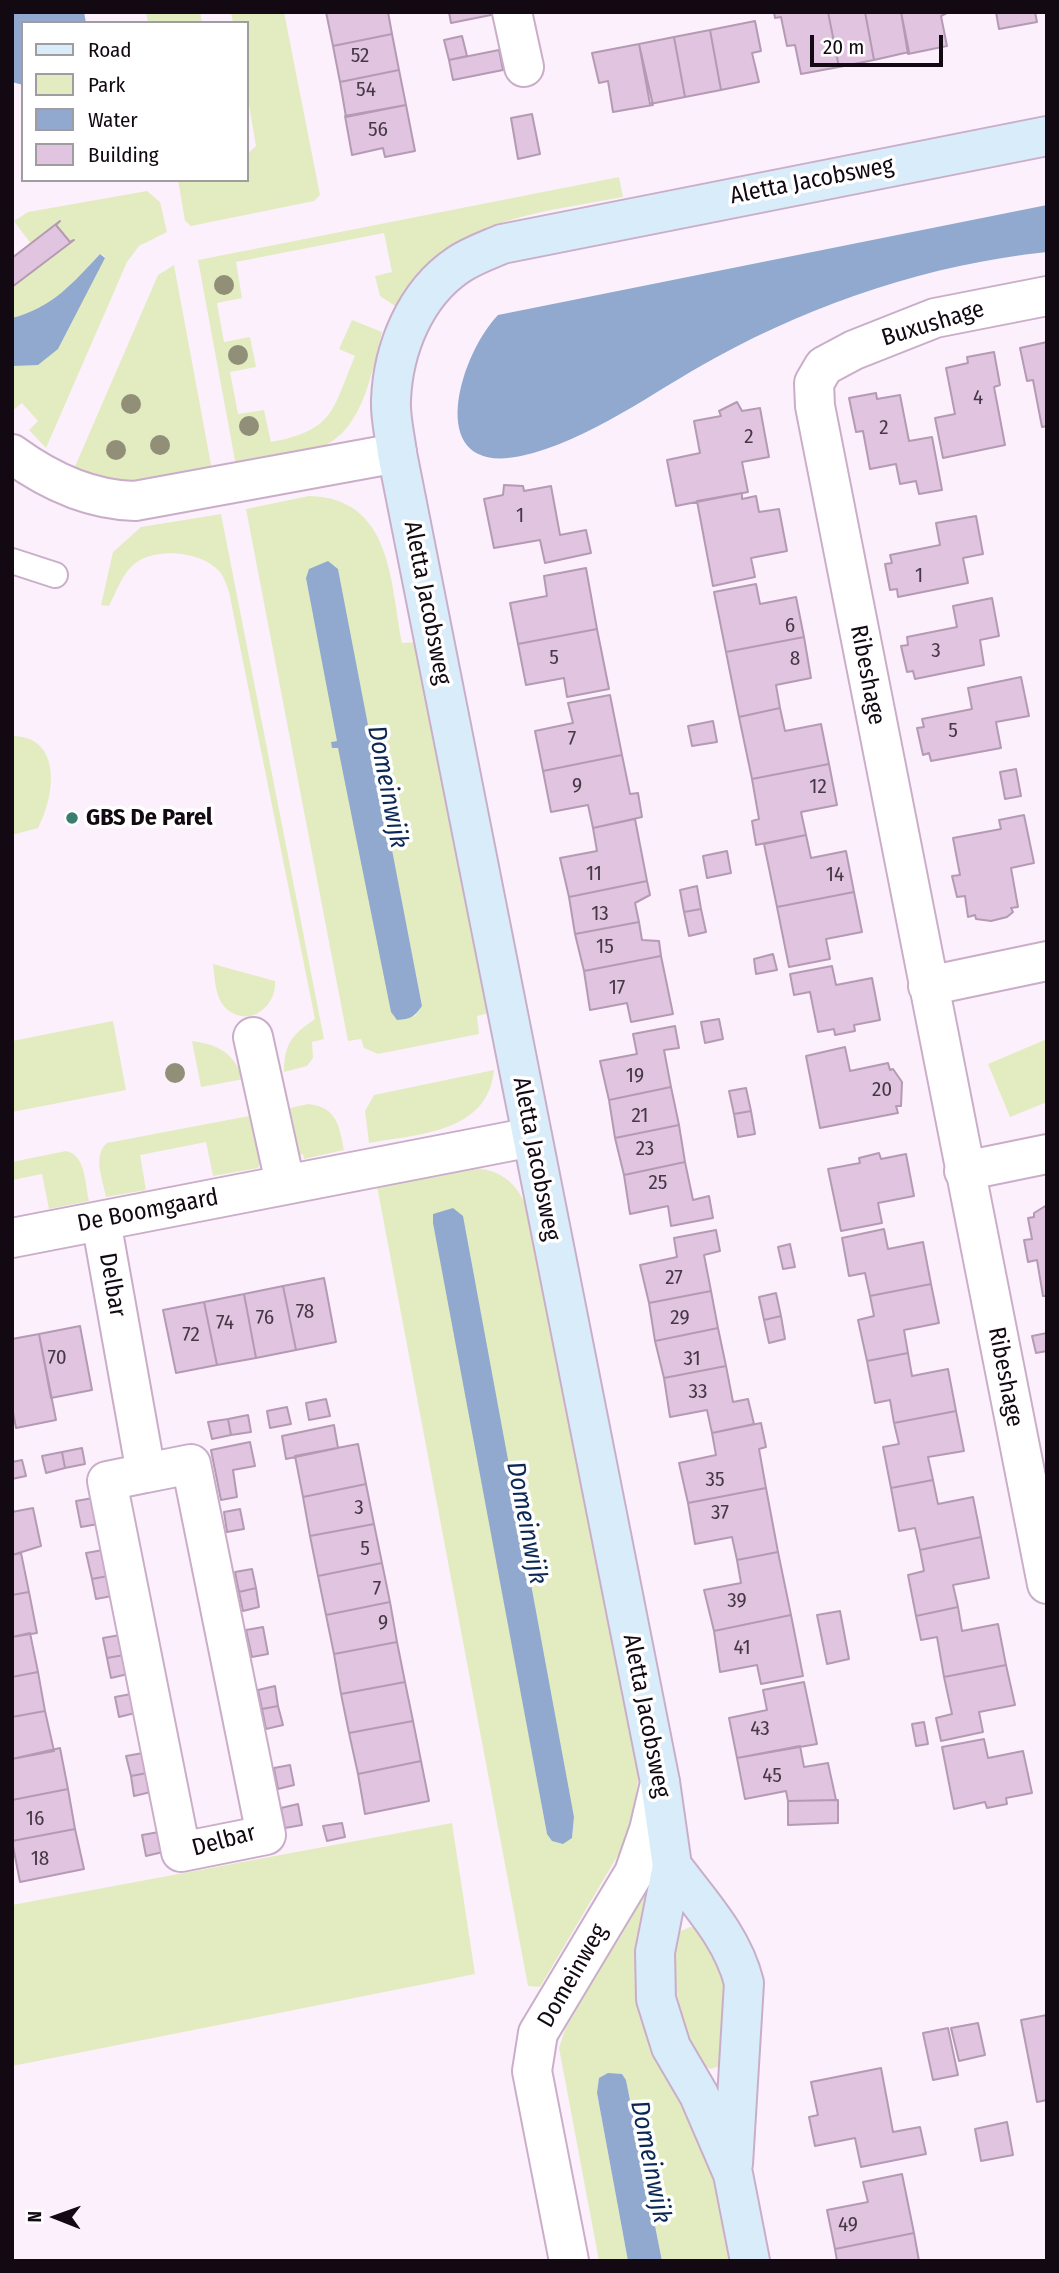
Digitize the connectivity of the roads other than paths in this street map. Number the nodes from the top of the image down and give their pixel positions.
1 (512, 12) edge
2 (524, 67) dead end
3 (1047, 136) edge
4 (1047, 296) edge
5 (824, 366) joint
6 (397, 453) junction
7 (12, 454) edge
8 (12, 561) edge
9 (55, 575) dead end
10 (1047, 961) edge
11 (928, 986) junction
12 (253, 1037) dead end
13 (532, 1137) junction
14 (1047, 1154) edge
15 (964, 1171) junction
16 (285, 1184) junction
17 (101, 1221) junction
18 (12, 1238) edge
19 (146, 1473) junction
20 (1047, 1584) edge
21 (660, 1782) junction
22 (672, 1867) junction
23 (733, 2174) junction
24 (569, 2261) edge
25 (750, 2261) edge

1 - 2 street
3 - 6 street, Aletta Jacobsweg
4 - 5 street, Buxushage
5 - 11 street, Ribeshage
6 - 7 street
6 - 13 street, Aletta Jacobsweg
8 - 9 lane
10 - 11 street
11 - 15 street, Ribeshage
12 - 16 street
13 - 16 street, De Boomgaard
13 - 21 street, Aletta Jacobsweg
14 - 15 street
15 - 20 street, Ribeshage
16 - 17 street, De Boomgaard
17 - 18 street, De Boomgaard
17 - 19 street, Delbar
19 - 19 street, Delbar
21 - 22 street, Aletta Jacobsweg
21 - 24 street, Domeinweg
22 - 23 street, Aletta Jacobsweg
22 - 23 street, Aletta Jacobsweg
23 - 25 street, Aletta Jacobsweg

